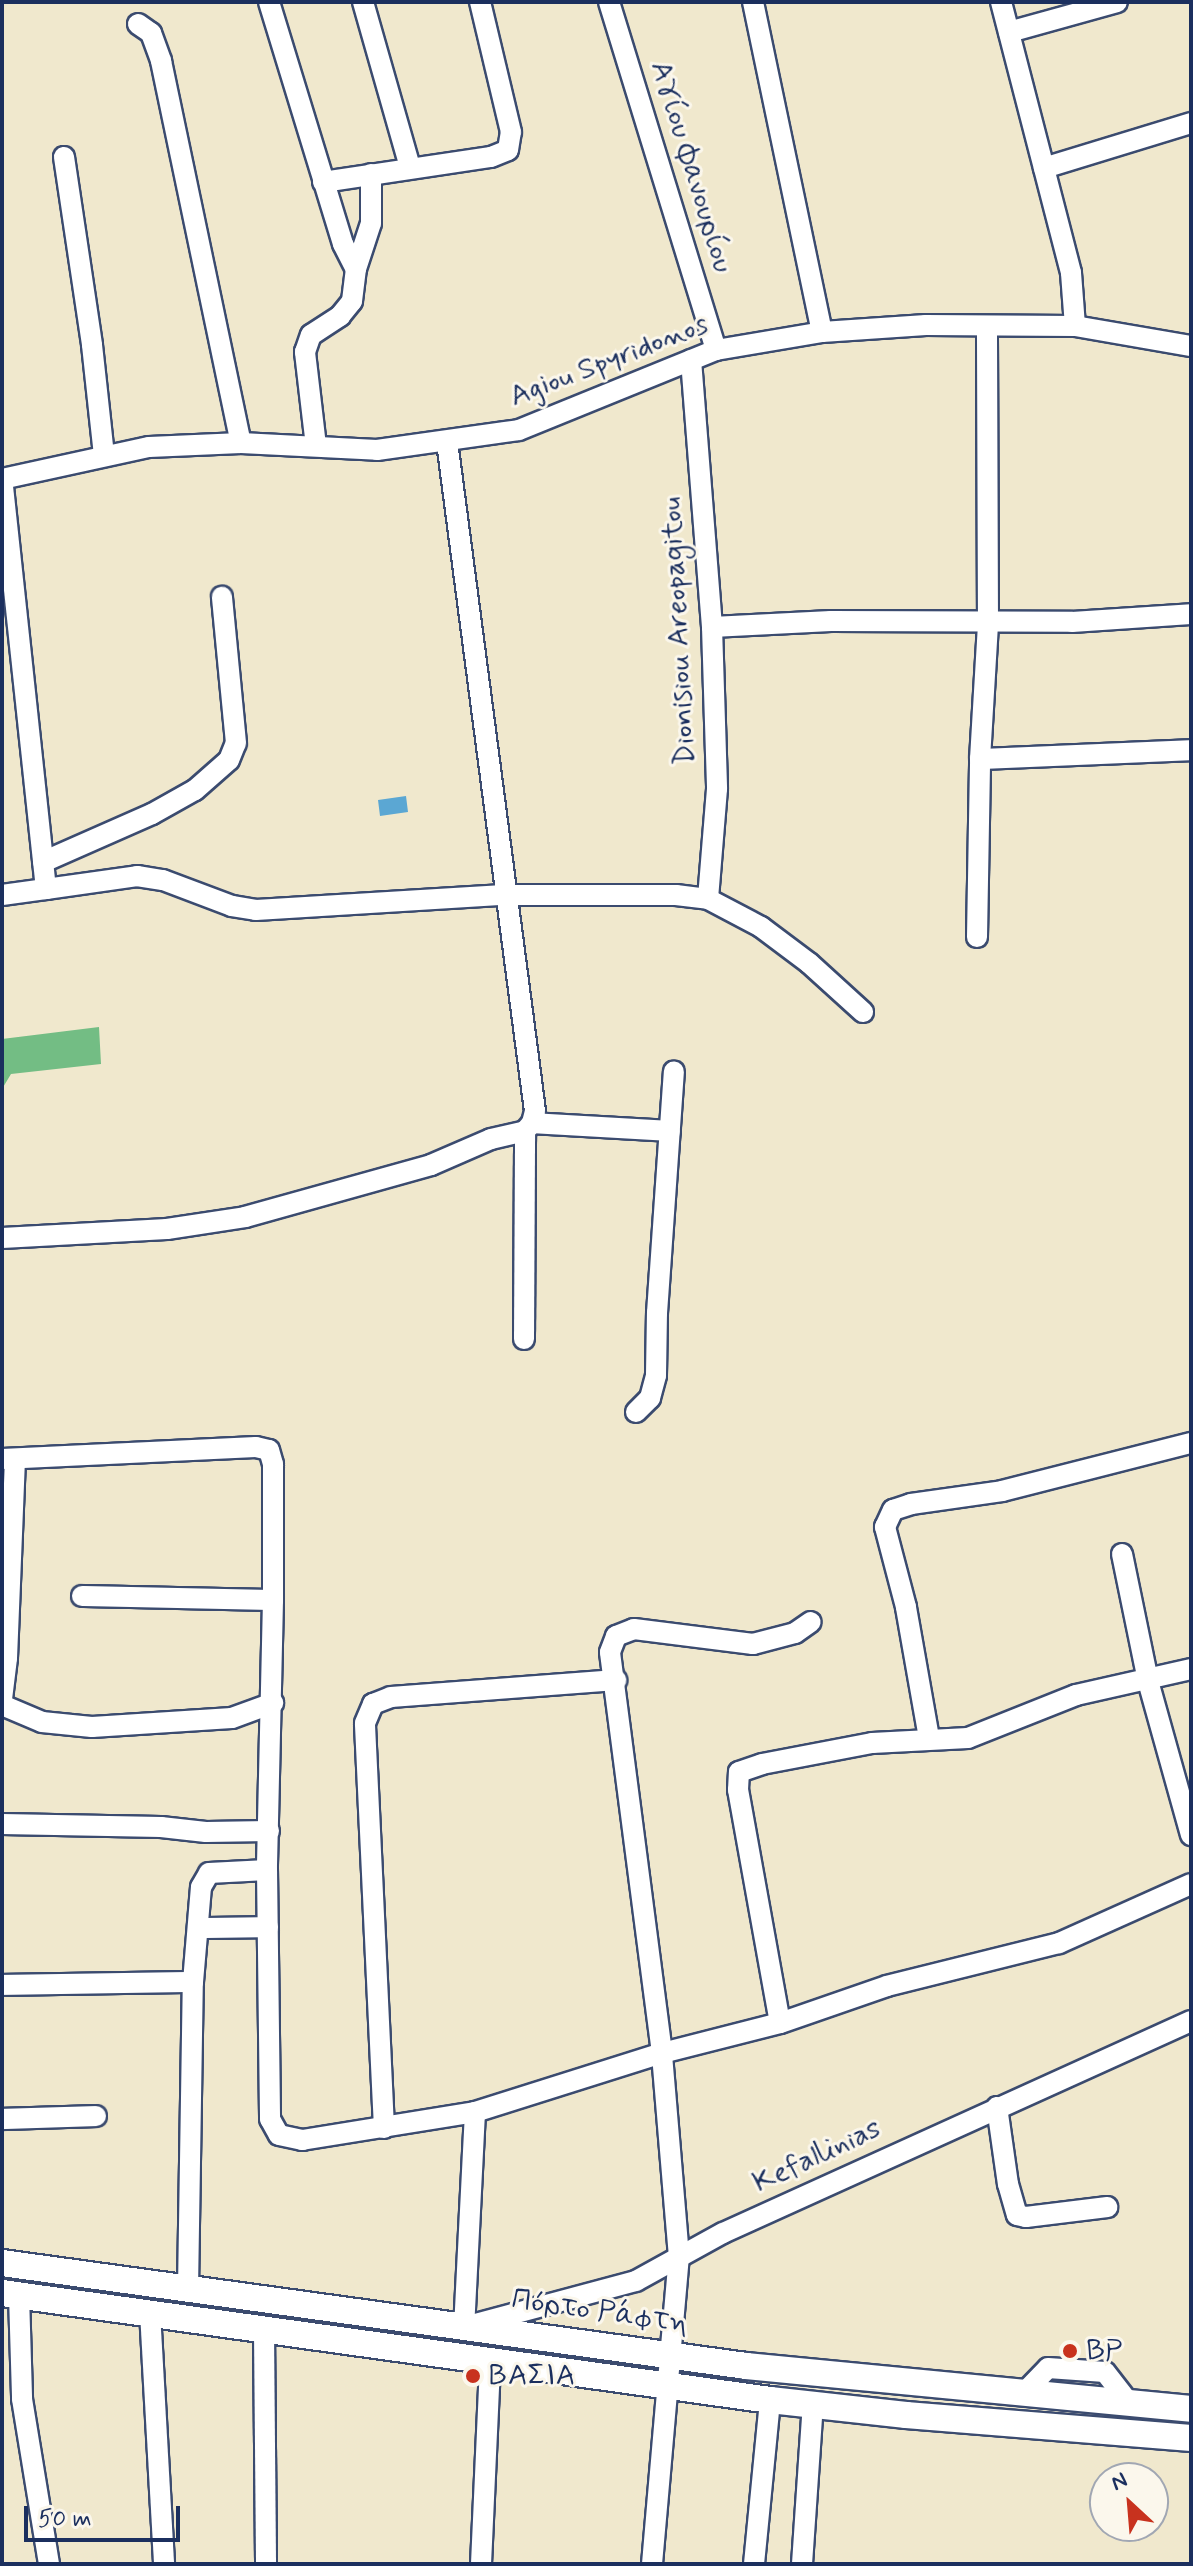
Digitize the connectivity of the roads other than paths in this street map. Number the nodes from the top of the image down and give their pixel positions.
1 (269, 2) edge
2 (363, 2) edge
3 (480, 2) edge
4 (609, 2) edge
5 (753, 2) edge
6 (1001, 2) edge
7 (1117, 2) edge
8 (138, 24) dead end
9 (1009, 32) junction
10 (1191, 123) edge
11 (64, 157) dead end
12 (410, 167) junction
13 (1044, 168) junction
14 (371, 174) junction
15 (323, 182) junction
16 (356, 269) junction
17 (1075, 326) junction
18 (987, 327) junction
19 (822, 332) junction
20 (1191, 346) edge
21 (716, 350) junction
22 (691, 360) junction
23 (447, 442) junction
24 (241, 443) junction
25 (316, 446) junction
26 (104, 455) junction
27 (2, 479) edge
28 (222, 597) dead end
29 (1191, 614) edge
30 (988, 624) junction
31 (712, 627) junction
32 (1191, 750) edge
33 (980, 759) junction
34 (43, 862) junction
35 (46, 889) junction
36 (2, 895) edge
37 (504, 895) junction
38 (708, 899) junction
39 (977, 937) dead end
40 (863, 1012) dead end
41 (674, 1072) dead end
42 (529, 1127) junction
43 (670, 1131) junction
44 (2, 1238) edge
45 (524, 1339) dead end
46 (636, 1412) dead end
47 (1191, 1443) edge
48 (9, 1460) edge
49 (1122, 1554) dead end
50 (82, 1596) dead end
51 (273, 1600) junction
52 (811, 1622) dead end
53 (1191, 1669) edge
54 (616, 1680) junction
55 (1148, 1681) junction
56 (2, 1699) edge
57 (273, 1703) junction
58 (2, 1705) edge
59 (929, 1738) junction
60 (2, 1824) edge
61 (269, 1831) junction
62 (1191, 1835) edge
63 (267, 1870) junction
64 (1191, 1884) edge
65 (268, 1927) junction
66 (198, 1928) junction
67 (193, 1982) junction
68 (2, 1985) edge
69 (1191, 2021) edge
70 (780, 2023) junction
71 (662, 2053) junction
72 (997, 2107) junction
73 (475, 2112) junction
74 (96, 2116) dead end
75 (2, 2119) edge
76 (384, 2128) junction
77 (1107, 2207) dead end
78 (679, 2257) junction
79 (2, 2263) edge
80 (188, 2289) junction
81 (10, 2294) edge
82 (150, 2312) junction
83 (464, 2327) junction
84 (264, 2331) junction
85 (672, 2354) junction
86 (490, 2362) junction
87 (666, 2386) junction
88 (770, 2400) junction
89 (813, 2404) junction
90 (1191, 2409) edge
91 (1191, 2438) edge
92 (52, 2562) edge
93 (164, 2564) edge
94 (266, 2564) edge
95 (481, 2564) edge
96 (652, 2564) edge
97 (754, 2564) edge
98 (802, 2564) edge

1 - 15 street
2 - 12 street
3 - 12 street
4 - 21 street, Αγίου Φανουρίου
5 - 19 street
6 - 9 street
7 - 9 street
8 - 24 street
9 - 13 street
10 - 13 street
11 - 26 street
12 - 14 street
13 - 17 street
14 - 15 street
14 - 16 street
15 - 16 street
16 - 25 street
17 - 18 street, Agiou Spyridonos
17 - 20 street, Agiou Spyridonos
18 - 19 street, Agiou Spyridonos
18 - 30 street
19 - 21 street, Agiou Spyridonos
21 - 22 street, Agiou Spyridonos
22 - 23 street, Agiou Spyridonos
22 - 31 street, Dionisiou Areopagitou
23 - 25 street, Agiou Spyridonos
23 - 37 street
24 - 25 street, Agiou Spyridonos
24 - 26 street, Agiou Spyridonos
26 - 27 street, Agiou Spyridonos
27 - 34 street
28 - 34 street
29 - 30 street
30 - 31 street
30 - 33 street
31 - 38 street, Dionisiou Areopagitou
32 - 33 street
33 - 39 street
34 - 35 street
35 - 36 street
35 - 37 street
37 - 38 street
37 - 42 street
38 - 40 street
41 - 43 street
42 - 43 street
42 - 44 street
42 - 45 street
43 - 46 street
47 - 59 street
48 - 51 street
48 - 56 street
49 - 55 street
50 - 51 street
51 - 57 street
52 - 54 street
53 - 55 street
54 - 71 street
54 - 76 street
55 - 59 street
55 - 62 street
57 - 58 street
57 - 61 street
59 - 70 street
60 - 61 street
61 - 63 street
63 - 65 street
63 - 66 street
64 - 70 street
65 - 66 street
65 - 76 street
66 - 67 street
67 - 68 street
67 - 80 street
69 - 72 street, Kefallinias
70 - 71 street
71 - 73 street
71 - 78 street
72 - 77 street
72 - 78 street, Kefallinias
73 - 76 street
73 - 83 street
74 - 75 street
78 - 83 street, Kefallinias
78 - 85 street
79 - 80 main road, Πόρτο Ράφτη
80 - 83 main road, Πόρτο Ράφτη
81 - 82 main road, Πόρτο Ράφτη
81 - 92 street
82 - 84 main road, Πόρτο Ράφτη
82 - 93 street
83 - 85 main road, Πόρτο Ράφτη
84 - 86 main road, Πόρτο Ράφτη
84 - 94 street
85 - 87 street
85 - 90 main road, Πόρτο Ράφτη
86 - 87 main road, Πόρτο Ράφτη
86 - 95 street
87 - 88 main road, Πόρτο Ράφτη
87 - 96 street
88 - 89 main road, Πόρτο Ράφτη
88 - 97 street
89 - 91 main road, Πόρτο Ράφτη
89 - 98 street

